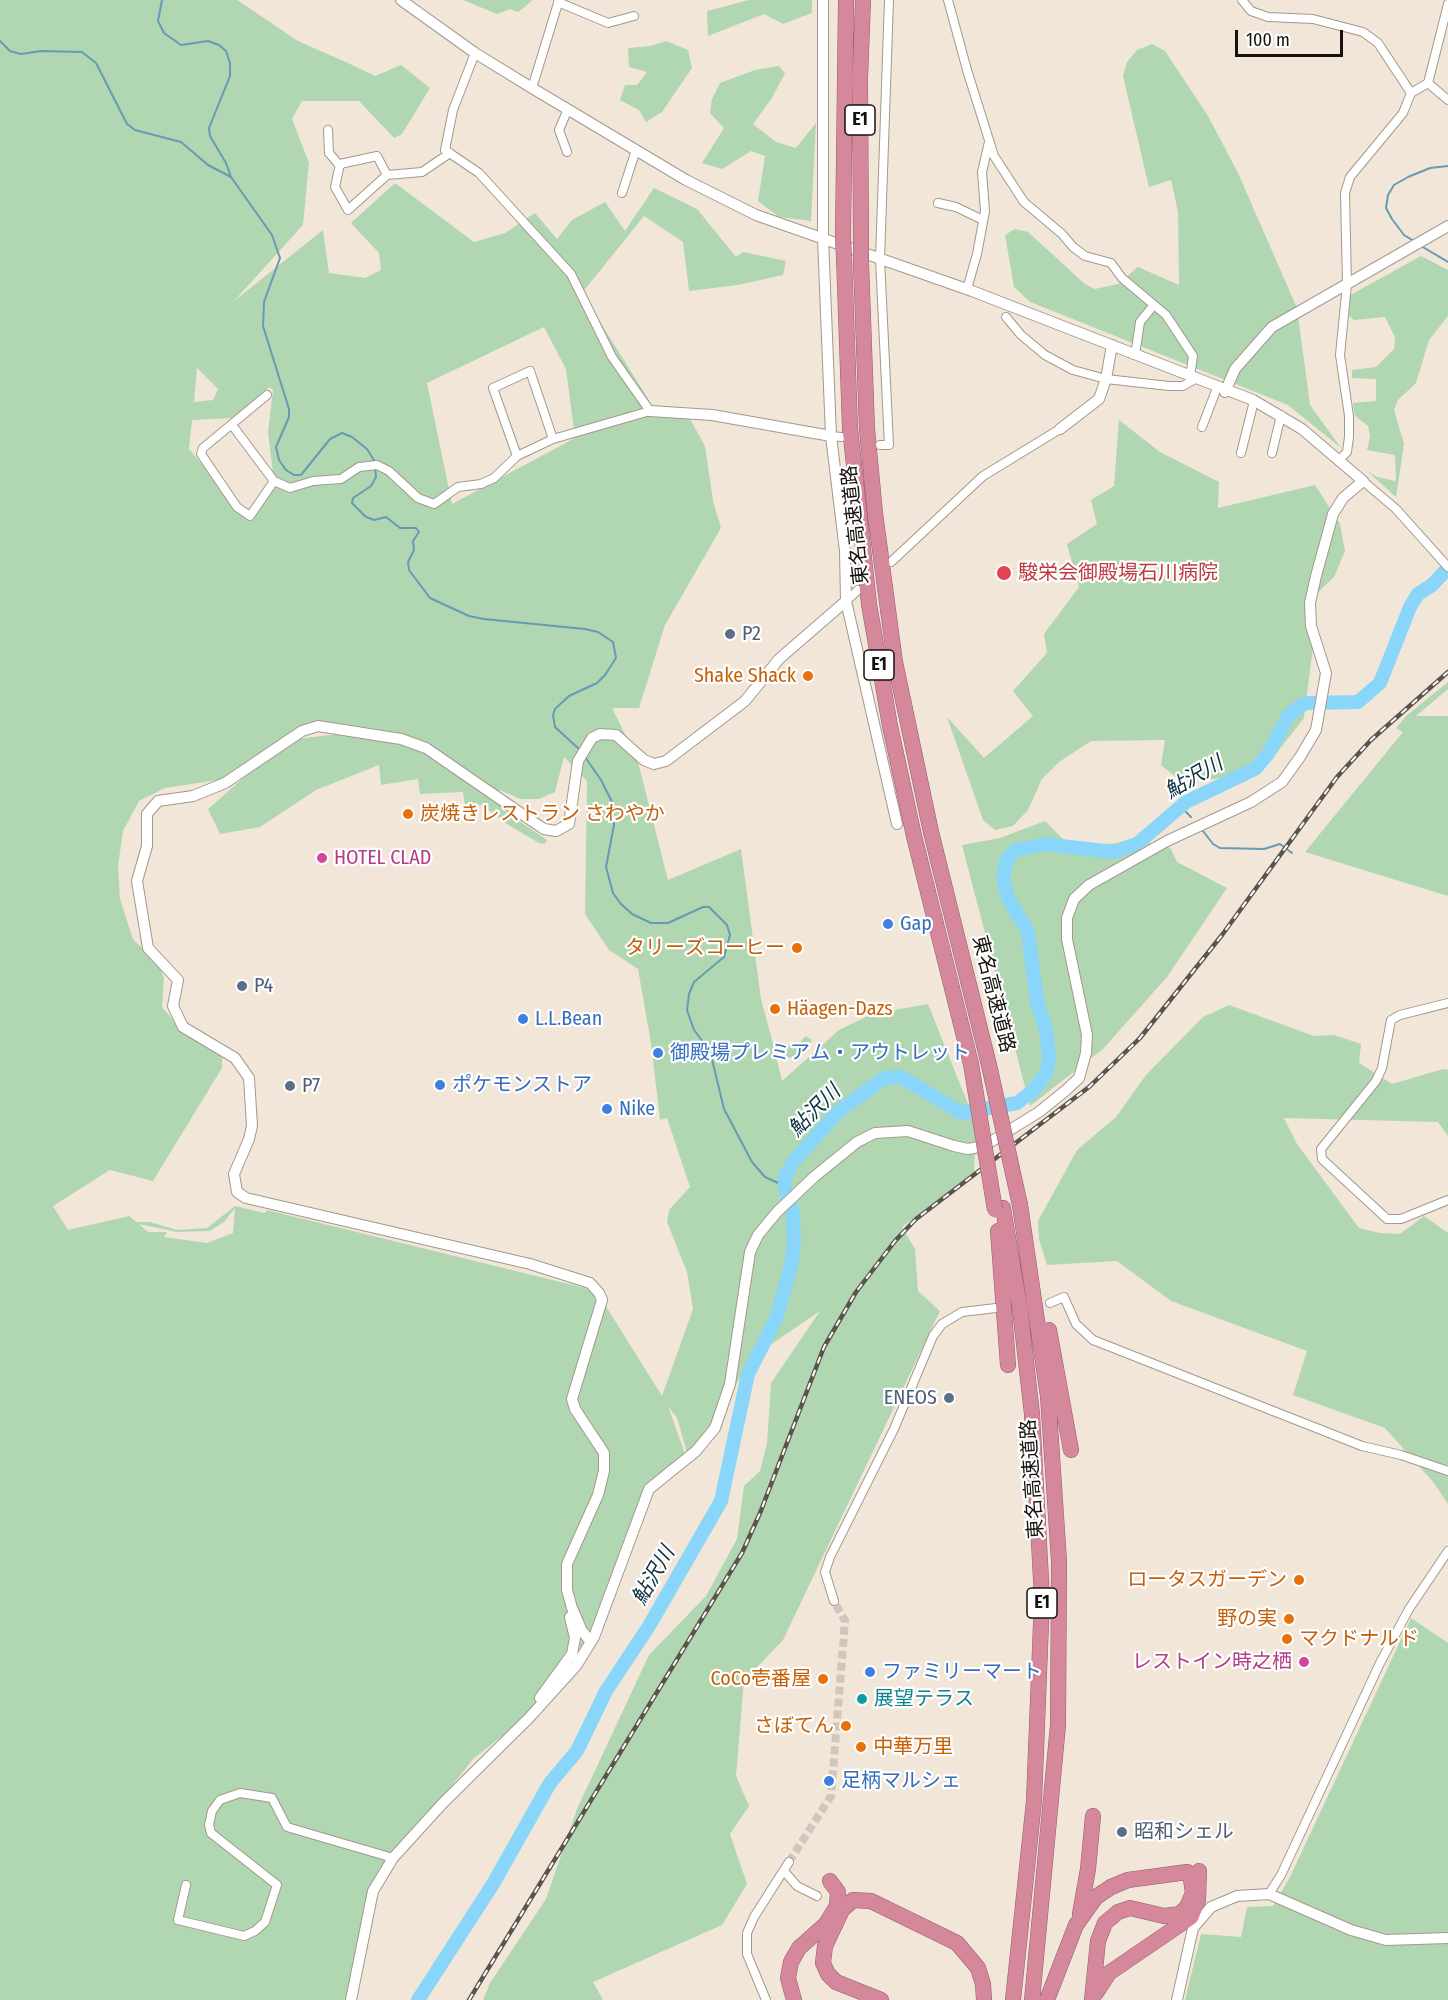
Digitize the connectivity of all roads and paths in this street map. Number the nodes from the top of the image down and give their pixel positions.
1 (401, 0) edge
2 (823, 0) edge
3 (846, 0) edge
4 (863, 0) edge
5 (889, 0) edge
6 (948, 0) edge
7 (1242, 0) edge
8 (559, 1) edge
9 (1448, 4) edge
10 (634, 16) dead end
11 (475, 53) junction
12 (1428, 83) junction
13 (532, 88) junction
14 (1411, 93) junction
15 (1448, 100) edge
16 (568, 109) junction
17 (328, 129) dead end
18 (990, 138) junction
19 (636, 150) junction
20 (567, 152) dead end
21 (450, 153) junction
22 (340, 166) junction
23 (387, 175) junction
24 (622, 193) dead end
25 (938, 203) dead end
26 (983, 220) junction
27 (1448, 226) edge
28 (823, 238) junction
29 (880, 259) junction
30 (1347, 284) junction
31 (967, 289) junction
32 (1153, 306) junction
33 (1006, 316) dead end
34 (1112, 345) junction
35 (1136, 355) junction
36 (1193, 378) junction
37 (1106, 379) junction
38 (1221, 390) junction
39 (267, 395) dead end
40 (1254, 401) junction
41 (650, 411) junction
42 (1281, 415) junction
43 (232, 425) junction
44 (1202, 427) dead end
45 (1060, 429) joint
46 (836, 436) junction
47 (553, 439) junction
48 (880, 445) dead end
49 (1241, 453) dead end
50 (1272, 453) dead end
51 (517, 456) junction
52 (1339, 460) junction
53 (274, 481) junction
54 (1363, 481) junction
55 (891, 562) dead end
56 (1448, 567) edge
57 (858, 590) dead end
58 (846, 601) junction
59 (897, 824) dead end
60 (1448, 1003) edge
61 (1448, 1200) edge
62 (999, 1209) junction
63 (1024, 1231) junction
64 (1050, 1303) dead end
65 (996, 1308) dead end
66 (1008, 1365) dead end
67 (1071, 1450) dead end
68 (1448, 1472) edge
69 (1448, 1551) edge
70 (834, 1601) tunnel mouth
71 (570, 1603) junction
72 (591, 1642) junction
73 (529, 1718) junction
74 (1093, 1816) dead end
75 (393, 1858) junction
76 (789, 1862) tunnel mouth
77 (784, 1871) junction
78 (1199, 1871) dead end
79 (830, 1881) dead end
80 (186, 1885) dead end
81 (1269, 1894) junction
82 (817, 1896) dead end
83 (1076, 1925) junction
84 (1448, 1938) edge
85 (351, 2000) edge
86 (766, 2000) edge
87 (794, 2000) edge
88 (881, 2000) edge
89 (984, 2000) edge
90 (1013, 2000) edge
91 (1032, 2000) edge
92 (1047, 2000) edge
93 (1093, 2000) edge
94 (1177, 2000) edge

1 - 11 street
2 - 28 street
3 - 62 highway, 東名高速道路 / E1, bridge
4 - 63 highway, 東名高速道路 / E1, bridge
5 - 29 street
6 - 18 street
7 - 14 street
8 - 10 street
8 - 13 street
9 - 12 street
11 - 13 street
11 - 21 street
12 - 14 street
12 - 15 street
13 - 16 street
14 - 30 street
16 - 19 street
16 - 20 street
17 - 22 street
18 - 26 street
18 - 32 street
19 - 24 street
19 - 28 street
21 - 23 street
21 - 41 street
22 - 23 street
22 - 23 street
25 - 26 street
26 - 31 street
27 - 30 street
28 - 29 street
28 - 46 street
29 - 31 street
29 - 48 street
30 - 38 street
30 - 52 street
31 - 34 street
32 - 35 street
32 - 36 street
33 - 37 street
34 - 35 street
34 - 37 street
35 - 36 street
36 - 37 street
36 - 38 street
37 - 45 street
38 - 40 street
38 - 44 street
39 - 43 street
40 - 42 street
40 - 49 street
41 - 46 street
41 - 47 street
42 - 50 street
42 - 52 street
43 - 53 street
43 - 53 street
45 - 55 street
46 - 58 street
47 - 51 street
47 - 51 street
51 - 53 street
52 - 54 street
54 - 56 street
54 - 72 street
57 - 58 street
58 - 59 street
58 - 71 street
60 - 61 street
62 - 66 highway
62 - 90 highway, 東名高速道路 / E1
63 - 67 highway
63 - 91 highway, 東名高速道路 / E1
64 - 68 street
65 - 70 street
69 - 81 street
71 - 72 street
71 - 73 street
72 - 73 street
73 - 75 street
74 - 83 highway
75 - 80 street
75 - 85 street
76 - 77 street
77 - 82 street
77 - 86 street
78 - 93 highway
79 - 87 highway
81 - 84 street
81 - 94 street
83 - 92 highway
83 - 93 highway
88 - 89 highway

